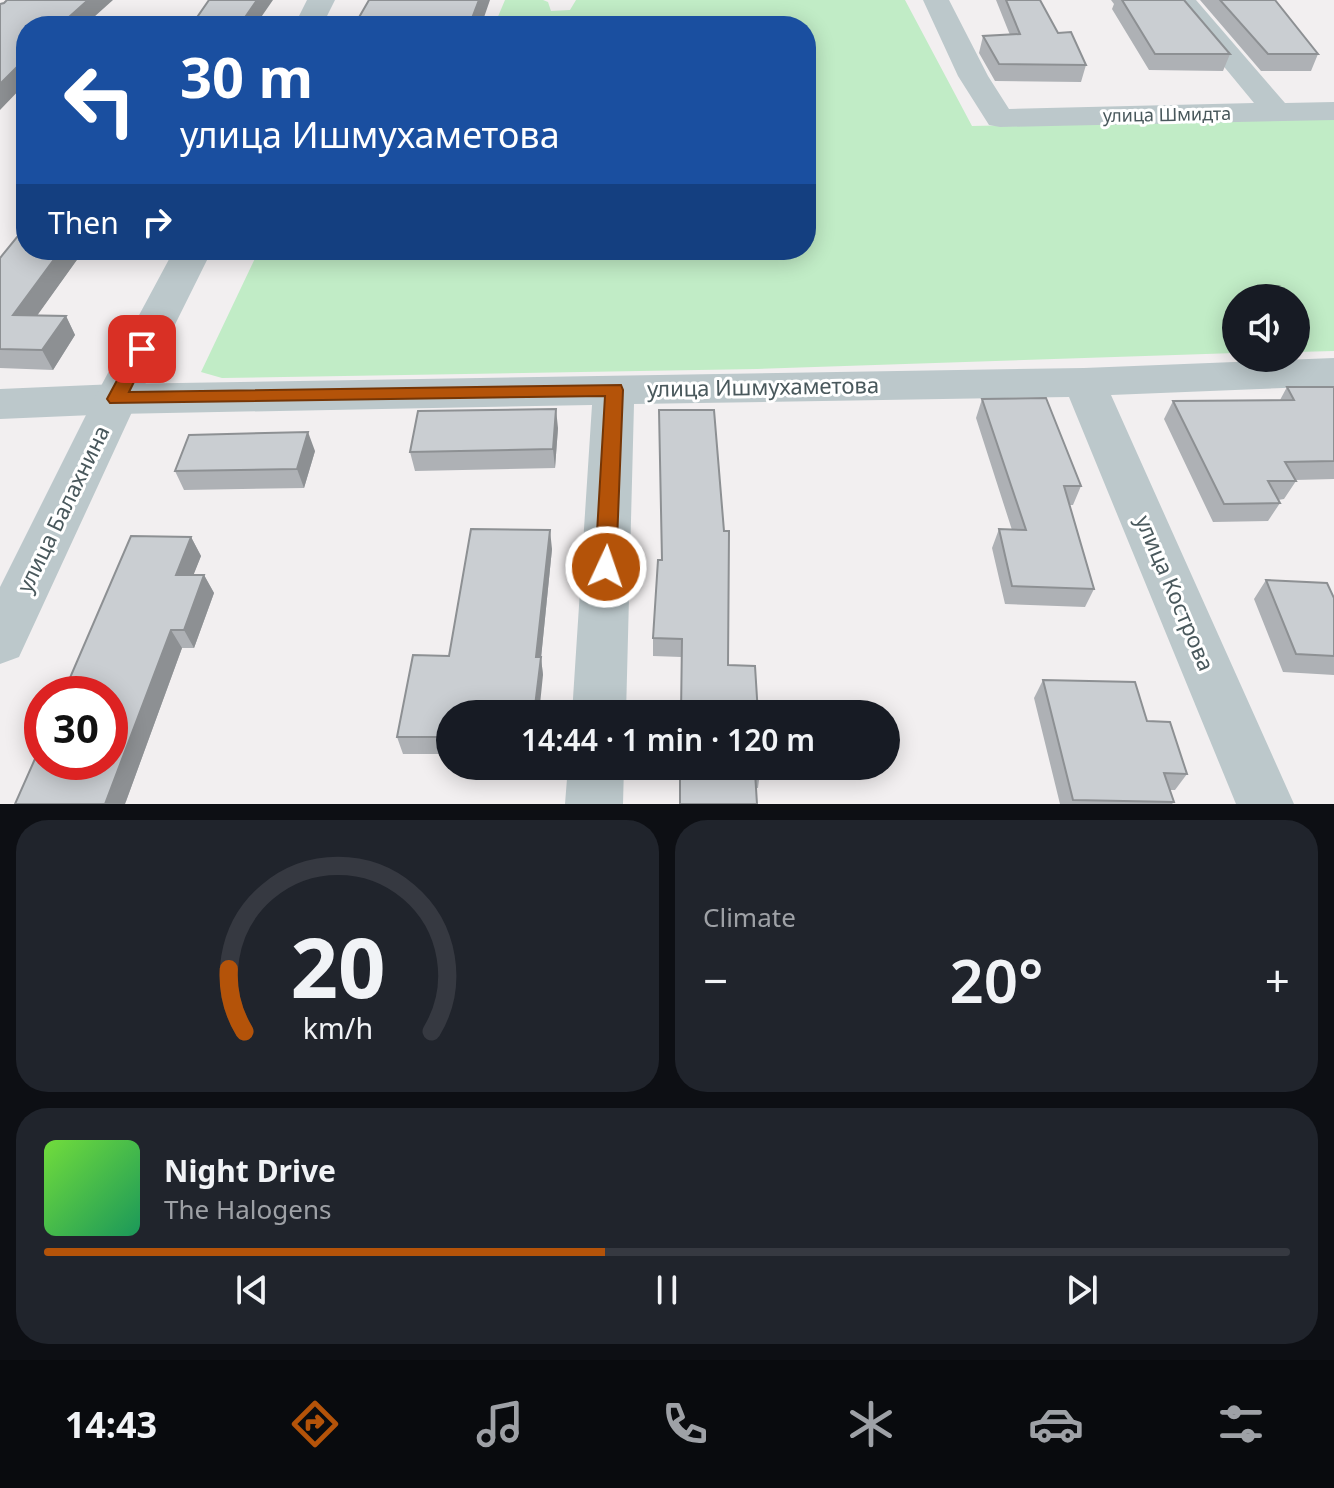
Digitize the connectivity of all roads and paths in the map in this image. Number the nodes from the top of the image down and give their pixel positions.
1 (936, 0) edge
2 (1182, 0) edge
3 (1334, 111) edge
4 (1277, 112) junction
5 (188, 260) edge
6 (1334, 372) edge
7 (1084, 382) junction
8 (614, 390) junction
9 (116, 399) junction
10 (0, 404) edge
11 (0, 641) edge
12 (600, 700) edge
13 (595, 780) edge
14 (594, 804) edge
15 (1265, 804) edge

1 - 4 street, улица Шмидта
2 - 4 street
3 - 4 street, улица Шмидта
5 - 9 street, улица Балахнина
6 - 7 street, улица Ишмухаметова
7 - 8 street, улица Ишмухаметова
7 - 15 street, улица Кострова
8 - 9 street, улица Ишмухаметова
8 - 12 street
9 - 10 street, улица Ишмухаметова
9 - 11 street, улица Балахнина
13 - 14 street

